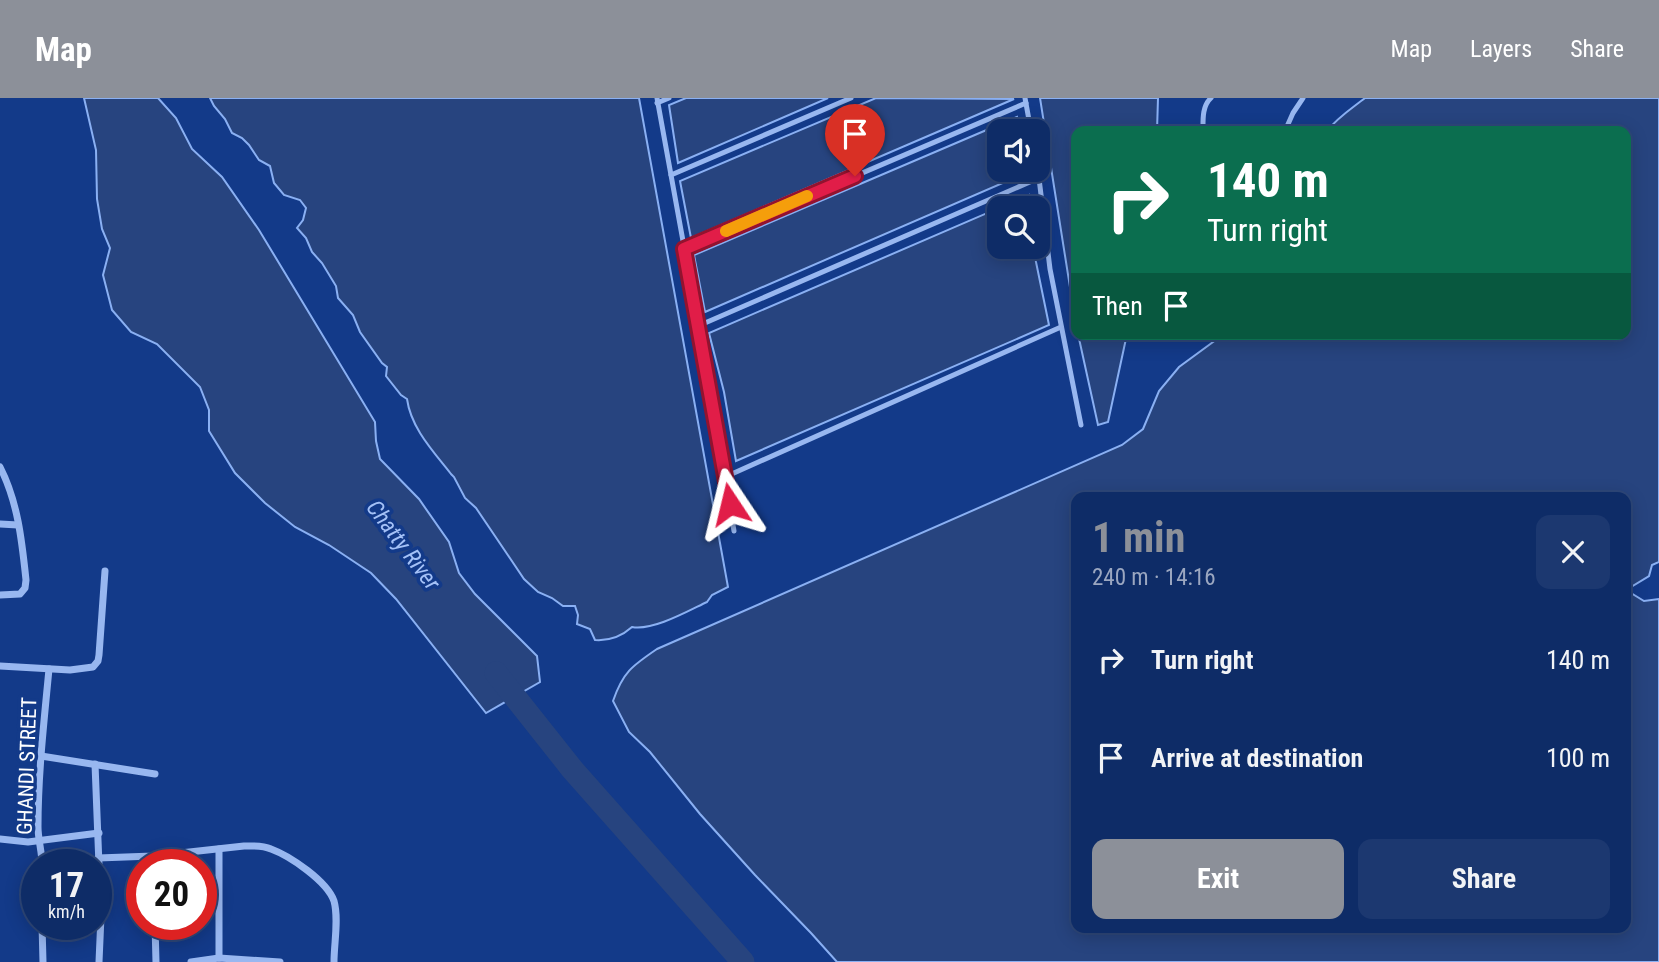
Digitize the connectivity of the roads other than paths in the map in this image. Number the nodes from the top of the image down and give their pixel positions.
1 (669, 98) edge
2 (851, 98) edge
3 (1211, 98) edge
4 (1303, 98) edge
5 (657, 100) edge
6 (1026, 100) edge
7 (1029, 119) edge
8 (1203, 126) edge
9 (1287, 126) edge
10 (671, 175) junction
11 (1030, 182) edge
12 (1039, 182) edge
13 (684, 249) junction
14 (698, 326) junction
15 (1061, 327) junction
16 (1081, 425) dead end
17 (0, 467) edge
18 (725, 477) junction
19 (0, 524) edge
20 (18, 525) junction
21 (734, 531) dead end
22 (105, 571) dead end
23 (0, 595) edge
24 (0, 667) edge
25 (49, 669) junction
26 (41, 756) junction
27 (95, 764) junction
28 (155, 774) dead end
29 (99, 833) junction
30 (0, 839) edge
31 (40, 841) junction
32 (41, 849) edge
33 (98, 849) edge
34 (219, 849) joint
35 (42, 940) edge
36 (100, 940) edge
37 (155, 940) edge
38 (219, 958) junction
39 (43, 962) edge
40 (99, 962) edge
41 (156, 962) edge
42 (191, 962) edge
43 (281, 962) edge
44 (334, 962) edge

1 - 5 lane
2 - 10 lane
3 - 8 lane
4 - 9 lane
5 - 10 lane
6 - 7 lane
6 - 13 lane
10 - 13 lane
11 - 14 lane
12 - 15 lane
13 - 14 lane
14 - 18 lane
15 - 16 lane
15 - 18 lane
17 - 20 street
18 - 21 lane
19 - 20 street
20 - 23 street
22 - 25 street
24 - 25 street
25 - 26 street, GHANDI STREET
26 - 27 street
26 - 31 street, GHANDI STREET
27 - 28 street
27 - 29 street
29 - 31 street
29 - 33 street
30 - 31 street
31 - 32 street, GHANDI STREET
34 - 38 street
34 - 44 street
35 - 39 street
36 - 40 street
37 - 41 street
38 - 42 street
38 - 43 street

